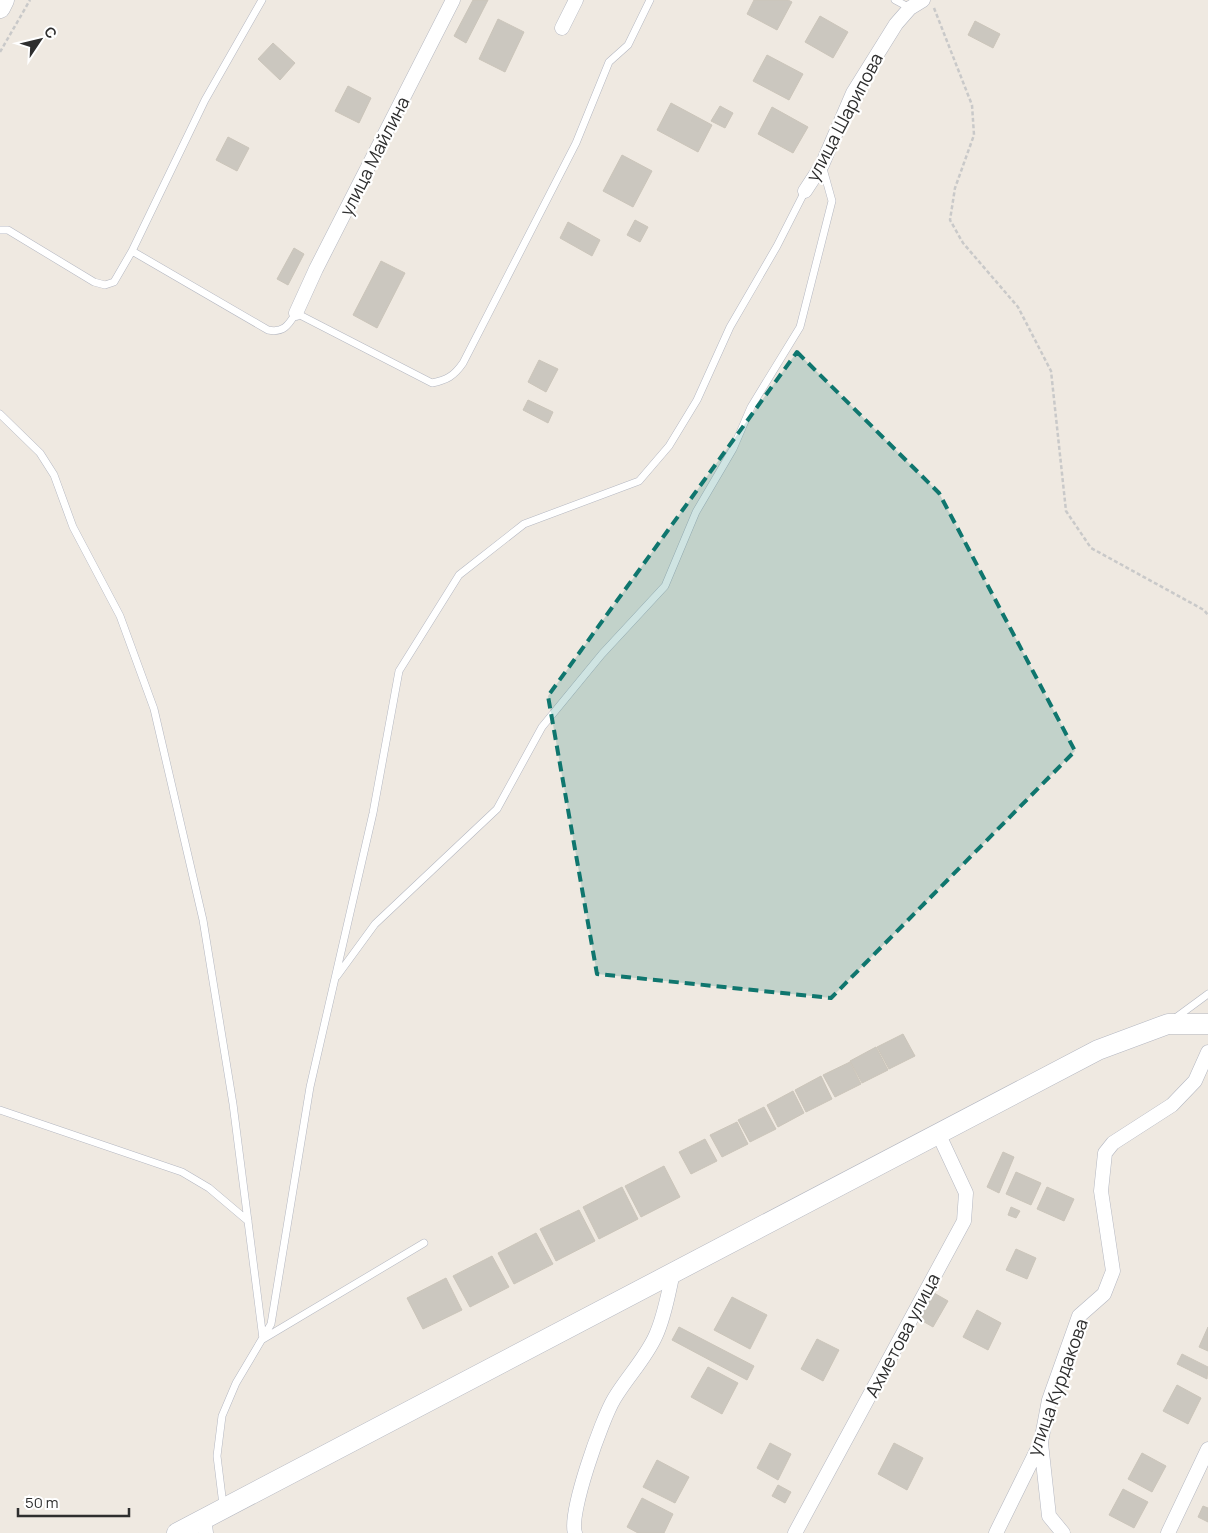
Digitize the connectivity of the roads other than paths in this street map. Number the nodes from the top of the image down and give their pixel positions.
1 (4, 0) edge
2 (262, 0) edge
3 (452, 0) edge
4 (576, 0) edge
5 (650, 0) edge
6 (895, 0) edge
7 (923, 0) edge
8 (0, 8) edge
9 (910, 8) junction
10 (562, 28) dead end
11 (822, 165) junction
12 (805, 191) joint
13 (0, 230) edge
14 (132, 251) junction
15 (296, 313) junction
16 (0, 414) edge
17 (335, 979) junction
18 (1208, 994) edge
19 (1168, 1024) junction
20 (1208, 1024) edge
21 (1208, 1052) edge
22 (0, 1110) edge
23 (938, 1133) junction
24 (248, 1222) junction
25 (424, 1244) dead end
26 (673, 1273) junction
27 (263, 1339) junction
28 (1041, 1442) junction
29 (1208, 1449) edge
30 (223, 1509) junction
31 (205, 1525) edge
32 (177, 1533) edge
33 (575, 1533) edge
34 (795, 1533) edge
35 (996, 1533) edge
36 (1063, 1533) edge
37 (1168, 1533) edge

1 - 8 street
2 - 14 lane
3 - 15 street, улица Майлина
4 - 10 street
5 - 15 lane
6 - 9 lane
7 - 9 street, улица Шарипова
9 - 11 street, улица Шарипова
11 - 12 street, улица Шарипова
11 - 17 lane
12 - 17 lane
13 - 14 lane
14 - 15 lane
16 - 24 lane
17 - 27 lane
18 - 19 lane
19 - 20 street
19 - 23 street
21 - 28 street, улица Курдакова
22 - 24 lane
23 - 26 street
23 - 34 street, Ахметова улица
24 - 27 lane
25 - 27 lane
26 - 30 street
26 - 33 street
27 - 30 lane
28 - 35 street, улица Курдакова
28 - 36 street
29 - 37 street
30 - 31 street
31 - 32 street

